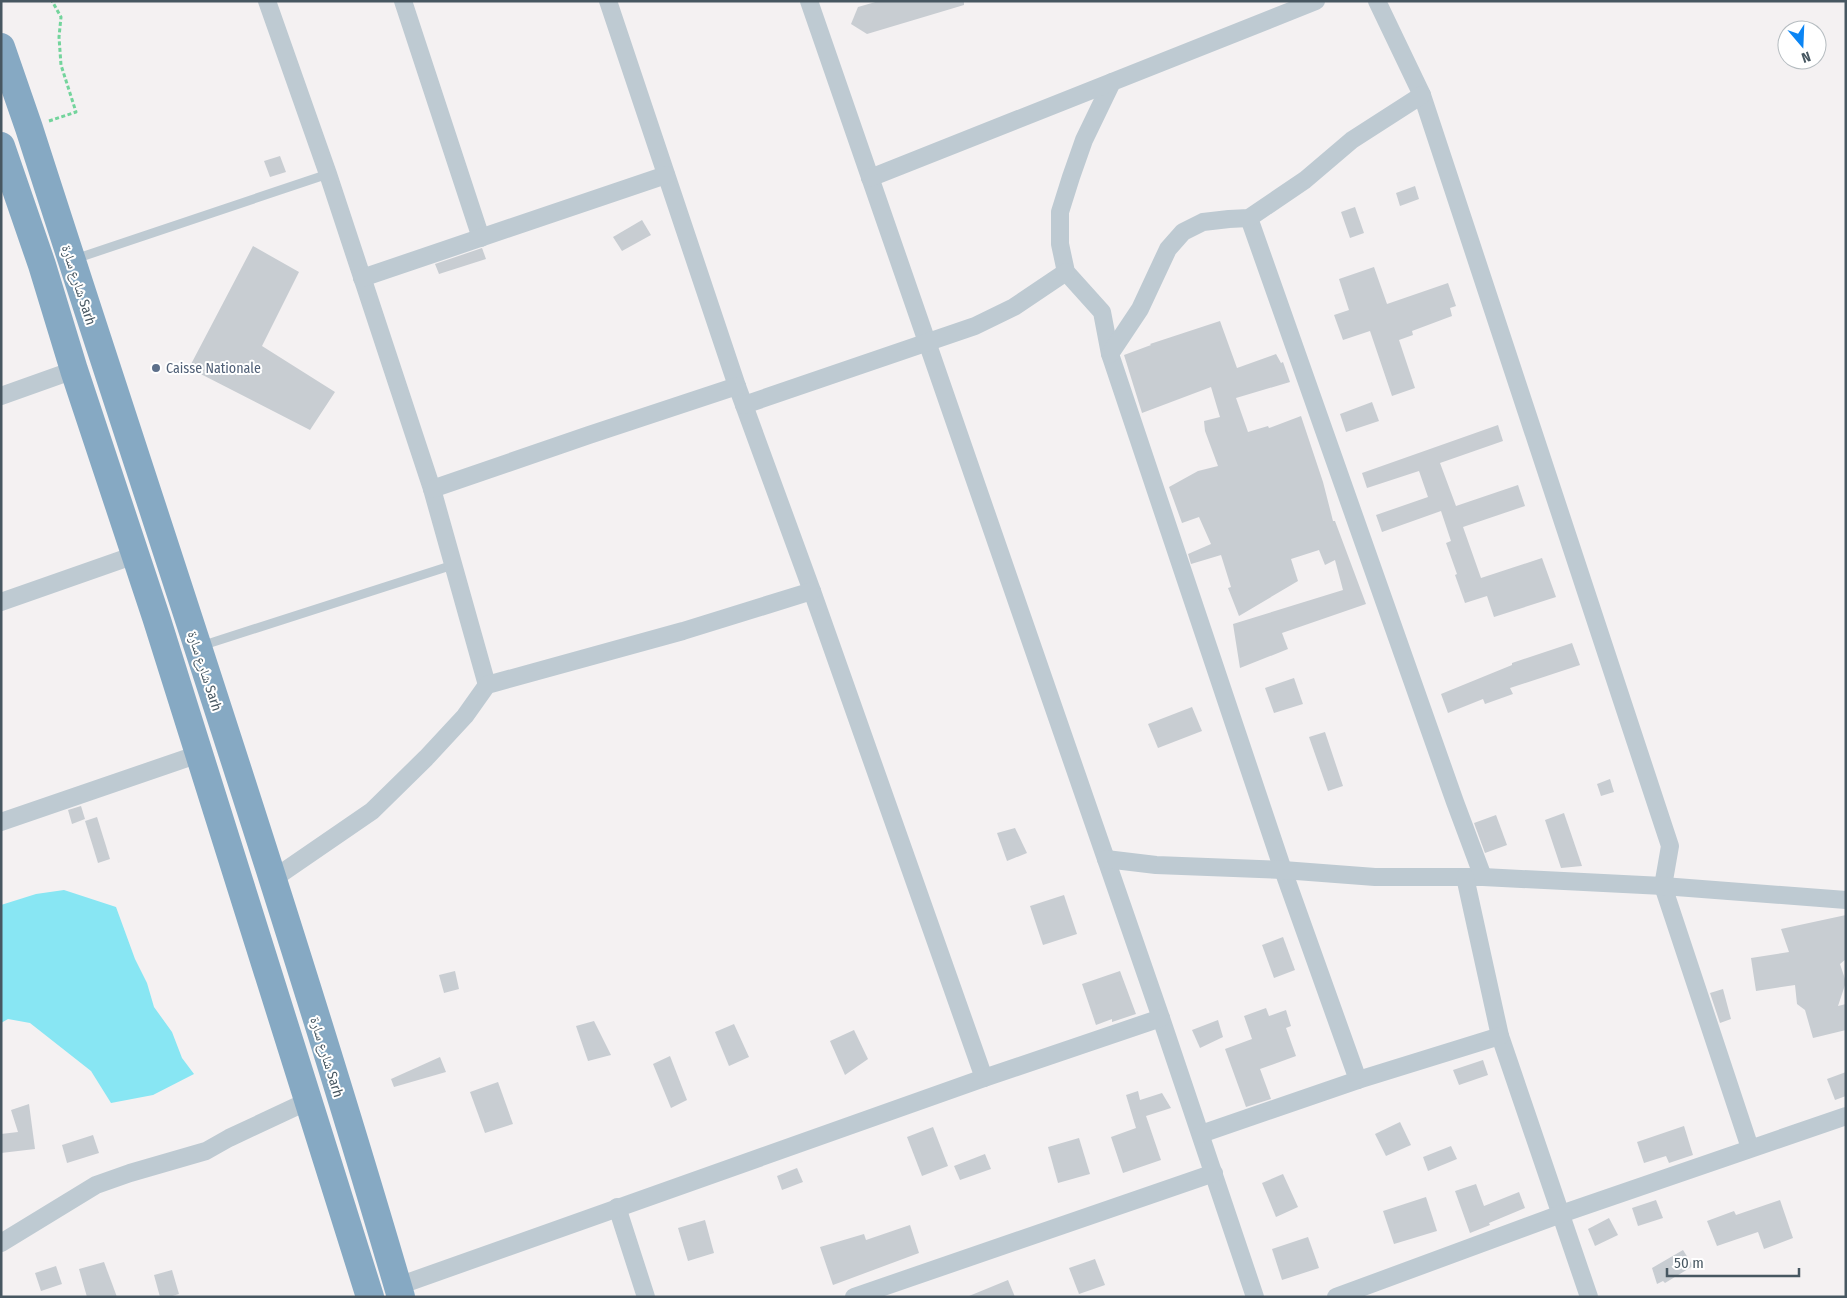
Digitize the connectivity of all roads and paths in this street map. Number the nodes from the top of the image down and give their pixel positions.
1 (52, 1) edge
2 (267, 1) edge
3 (403, 1) edge
4 (608, 1) edge
5 (809, 1) edge
6 (1316, 1) edge
7 (1377, 1) edge
8 (1, 47) edge
9 (1112, 82) junction
10 (1422, 95) junction
11 (29, 128) junction
12 (1, 146) edge
13 (328, 174) junction
14 (666, 175) junction
15 (870, 178) junction
16 (1249, 218) junction
17 (481, 238) junction
18 (72, 260) junction
19 (1066, 272) junction
20 (362, 278) junction
21 (926, 342) junction
22 (1110, 354) junction
23 (74, 370) junction
24 (737, 386) junction
25 (1, 396) edge
26 (744, 405) junction
27 (432, 490) junction
28 (135, 555) junction
29 (453, 565) junction
30 (812, 591) junction
31 (1, 602) edge
32 (198, 648) junction
33 (487, 685) junction
34 (199, 754) junction
35 (1, 822) edge
36 (1106, 859) junction
37 (1284, 870) junction
38 (1465, 877) junction
39 (1483, 877) junction
40 (272, 879) junction
41 (1662, 886) junction
42 (1846, 900) edge
43 (1161, 1018) junction
44 (1500, 1036) junction
45 (984, 1078) junction
46 (1358, 1080) junction
47 (308, 1101) junction
48 (1846, 1116) edge
49 (1201, 1134) junction
50 (1750, 1148) junction
51 (1214, 1173) junction
52 (618, 1208) junction
53 (1561, 1214) junction
54 (1, 1243) edge
55 (399, 1291) edge
56 (370, 1297) edge
57 (646, 1297) edge
58 (854, 1297) edge
59 (1255, 1297) edge
60 (1336, 1297) edge
61 (1589, 1297) edge

1 - 11 path
2 - 13 street
3 - 17 street
4 - 14 street
5 - 15 street
6 - 9 street
7 - 10 street
8 - 11 highway, شارع سارة Sarh
9 - 15 street
9 - 19 street
10 - 16 street
10 - 41 street
11 - 18 highway, شارع سارة Sarh
12 - 23 highway
13 - 18 lane
13 - 20 street
14 - 17 street
14 - 24 street
15 - 21 street
16 - 22 street
16 - 39 street
17 - 20 street
18 - 32 highway, شارع سارة Sarh
19 - 21 street
19 - 22 street
20 - 27 street
21 - 26 street
21 - 36 street
22 - 37 street
23 - 25 street
23 - 28 highway
24 - 26 street
24 - 27 street
26 - 30 street
27 - 29 street
28 - 31 street
28 - 34 highway
29 - 32 lane
29 - 33 street
30 - 33 street
30 - 45 street
32 - 40 highway, شارع سارة Sarh
33 - 40 street
34 - 35 street
34 - 47 highway
36 - 37 street
36 - 43 street
37 - 38 street
37 - 46 street
38 - 39 street
38 - 44 street
39 - 41 street
40 - 55 highway, شارع سارة Sarh
41 - 42 street
41 - 50 street
43 - 45 street
43 - 49 street
44 - 46 street
44 - 53 street
45 - 52 street
46 - 49 street
47 - 54 street
47 - 56 highway
48 - 50 street
49 - 51 street
50 - 53 street
51 - 58 street
51 - 59 street
52 - 55 street
52 - 57 street
53 - 60 street
53 - 61 street

